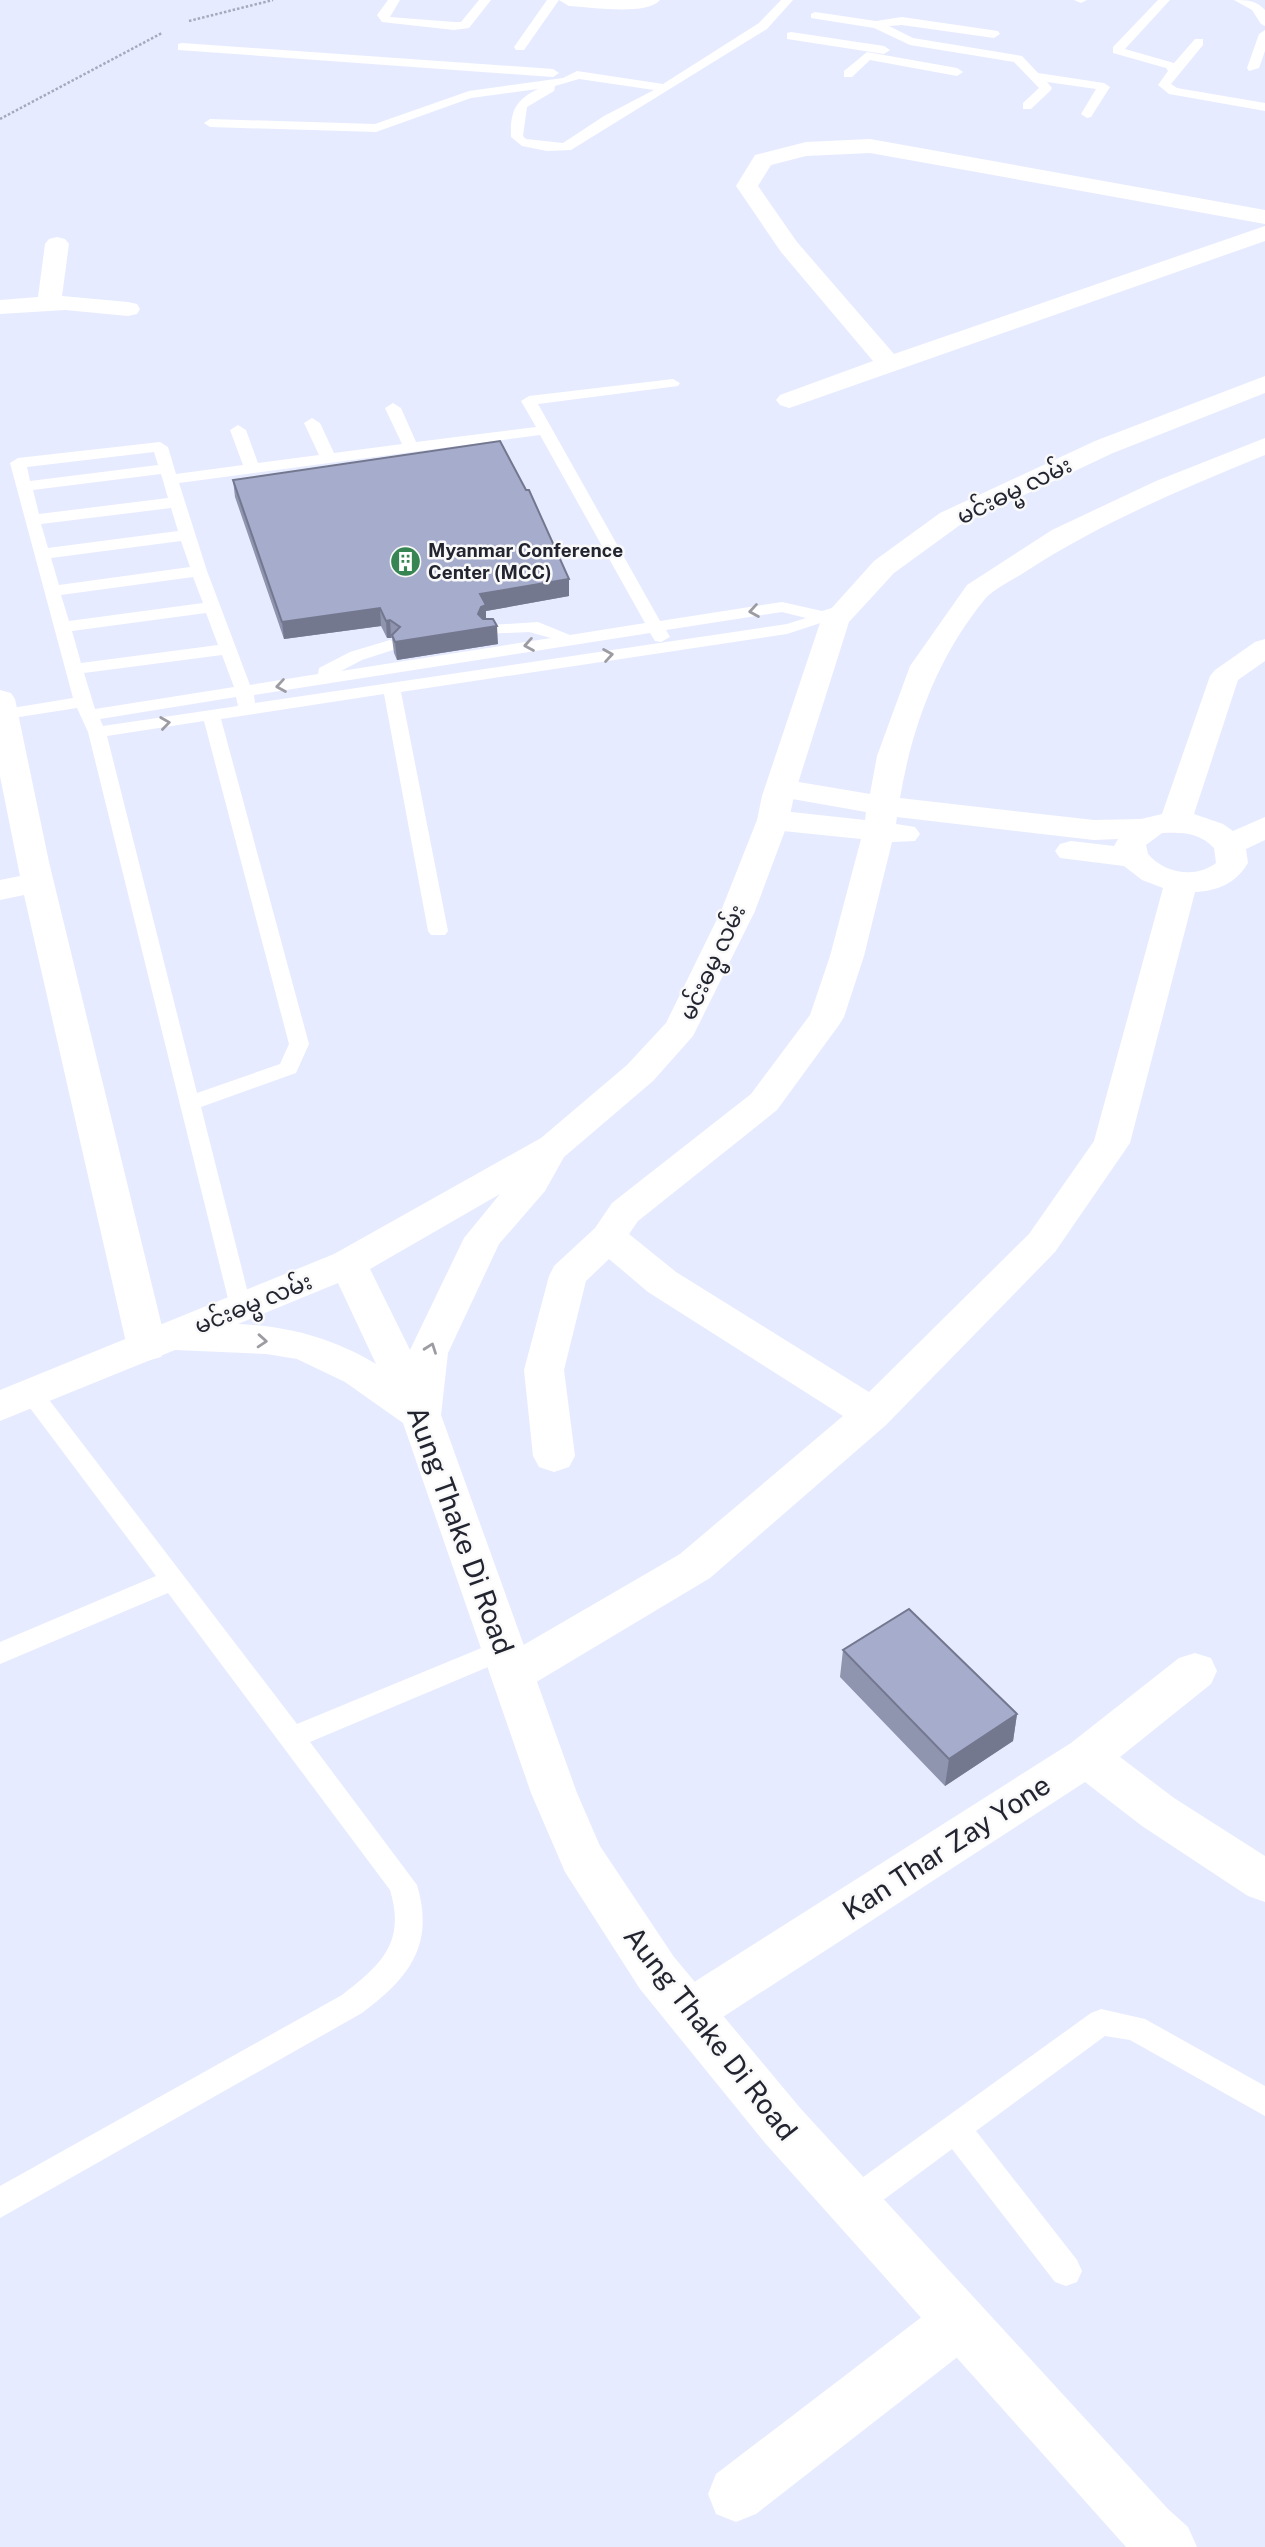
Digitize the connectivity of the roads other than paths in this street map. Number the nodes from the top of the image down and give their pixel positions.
1 (394, 0) edge
2 (485, 0) edge
3 (553, 0) edge
4 (569, 0) edge
5 (650, 0) edge
6 (788, 0) edge
7 (1164, 0) edge
8 (1240, 0) edge
9 (1265, 22) edge
10 (877, 24) junction
11 (994, 34) dead end
12 (1265, 34) edge
13 (910, 41) junction
14 (1199, 43) dead end
15 (182, 47) dead end
16 (520, 47) dead end
17 (895, 56) junction
18 (1253, 68) dead end
19 (1174, 71) junction
20 (957, 72) dead end
21 (848, 74) dead end
22 (1035, 76) junction
23 (571, 78) junction
24 (666, 88) junction
25 (1027, 106) dead end
26 (1265, 107) edge
27 (1087, 114) dead end
28 (210, 123) dead end
29 (1265, 217) edge
30 (1265, 233) edge
31 (57, 244) dead end
32 (49, 303) junction
33 (0, 307) edge
34 (128, 309) dead end
35 (890, 364) junction
36 (673, 383) dead end
37 (1265, 384) edge
38 (789, 400) dead end
39 (393, 408) dead end
40 (312, 422) dead end
41 (238, 430) dead end
42 (545, 430) junction
43 (1265, 446) edge
44 (411, 447) junction
45 (328, 458) junction
46 (252, 468) junction
47 (169, 474) junction
48 (25, 486) junction
49 (177, 502) junction
50 (32, 520) junction
51 (188, 535) junction
52 (42, 554) junction
53 (199, 571) junction
54 (53, 591) junction
55 (212, 607) junction
56 (833, 613) junction
57 (64, 627) junction
58 (656, 627) junction
59 (490, 630) edge
60 (565, 639) junction
61 (390, 645) edge
62 (665, 646) junction
63 (1265, 648) edge
64 (227, 649) junction
65 (453, 659) junction
66 (75, 669) junction
67 (458, 678) junction
68 (307, 682) junction
69 (392, 689) junction
70 (244, 691) junction
71 (1, 710) edge
72 (248, 711) junction
73 (90, 716) junction
74 (211, 716) junction
75 (781, 788) junction
76 (10, 805) edge
77 (882, 818) junction
78 (773, 820) junction
79 (1160, 826) junction
80 (1265, 827) edge
81 (1230, 845) junction
82 (1132, 857) junction
83 (38, 883) junction
84 (1181, 883) junction
85 (0, 890) edge
86 (438, 931) dead end
87 (189, 1104) junction
88 (554, 1147) junction
89 (608, 1237) junction
90 (348, 1264) junction
91 (240, 1309) junction
92 (158, 1342) junction
93 (32, 1394) junction
94 (0, 1406) edge
95 (872, 1413) junction
96 (421, 1415) junction
97 (554, 1456) dead end
98 (173, 1580) junction
99 (0, 1653) edge
100 (508, 1661) junction
101 (1195, 1671) dead end
102 (291, 1738) junction
103 (1087, 1757) junction
104 (1265, 1881) edge
105 (689, 2012) junction
106 (1265, 2102) edge
107 (955, 2128) junction
108 (0, 2203) edge
109 (852, 2204) junction
110 (1066, 2271) dead end
111 (959, 2322) junction
112 (736, 2494) dead end
113 (1149, 2541) edge

1 - 2 lane
3 - 16 lane
4 - 5 street
6 - 24 lane
7 - 19 lane
8 - 9 lane
10 - 11 lane
10 - 13 lane
10 - 17 lane
12 - 18 lane
13 - 17 lane
13 - 22 lane
14 - 19 lane
15 - 23 lane
17 - 20 lane
17 - 21 lane
19 - 26 lane
22 - 25 lane
22 - 27 lane
23 - 24 lane
23 - 24 lane
23 - 28 lane
29 - 35 street
30 - 35 street
31 - 32 street
32 - 33 street
32 - 34 street
35 - 38 street
36 - 42 lane
37 - 56 street, မင်းဓမ္မ လမ်း
39 - 44 lane
40 - 45 lane
41 - 46 lane
42 - 44 lane
42 - 58 lane
43 - 77 street
44 - 45 lane
45 - 46 lane
46 - 47 lane
47 - 48 lane
47 - 48 lane
47 - 49 lane
48 - 50 lane
49 - 50 lane
49 - 51 lane
50 - 52 lane
51 - 52 lane
51 - 53 lane
52 - 54 lane
53 - 54 lane
53 - 55 lane
54 - 57 lane
55 - 57 lane
55 - 64 lane
56 -> 58 lane
56 - 62 lane
56 - 75 street, မင်းဓမ္မ လမ်း
57 - 66 lane
58 - 60 lane
58 - 62 lane
59 - 60 lane
60 -> 65 lane
61 - 68 lane
67 -> 62 lane
63 - 79 street
64 - 66 lane
64 - 70 lane
65 - 67 lane
65 - 68 lane
66 - 73 lane
67 - 69 lane
68 -> 70 lane
69 - 72 lane
69 - 86 lane
70 - 72 lane
70 - 73 lane
71 - 73 lane
71 - 76 street
72 - 74 lane
73 -> 74 lane
73 - 87 lane
74 - 87 lane
75 - 77 street
75 - 78 street, မင်းဓမ္မ လမ်း
76 - 83 street
77 - 78 street
77 - 79 street
77 - 82 street
77 - 89 street
78 - 88 street, မင်းဓမ္မ လမ်း
79 - 81 street
79 - 82 street
80 - 81 street
81 - 84 street
82 - 84 street
83 - 85 street
83 - 92 street
84 - 95 street
87 - 91 lane
88 - 90 street, မင်းဓမ္မ လမ်း
96 -> 88 street
89 - 95 street
89 - 97 street
90 - 91 street, မင်းဓမ္မ လမ်း
90 - 96 street, Aung Thake Di Road
91 - 92 street, မင်းဓမ္မ လမ်း
92 - 93 street, မင်းဓမ္မ လမ်း
92 -> 96 street
93 - 94 street, မင်းဓမ္မ လမ်း
93 - 98 lane
95 - 100 street
96 - 100 street, Aung Thake Di Road
98 - 99 lane
98 - 102 lane
100 - 102 lane
100 - 105 street, Aung Thake Di Road
101 - 103 street, Kan Thar Zay Yone
102 - 108 lane
103 - 104 street
103 - 105 street, Kan Thar Zay Yone
105 - 109 street, Aung Thake Di Road
106 - 107 lane
107 - 109 lane
107 - 110 lane
109 - 111 street, Aung Thake Di Road
111 - 112 street
111 - 113 street, Aung Thake Di Road

